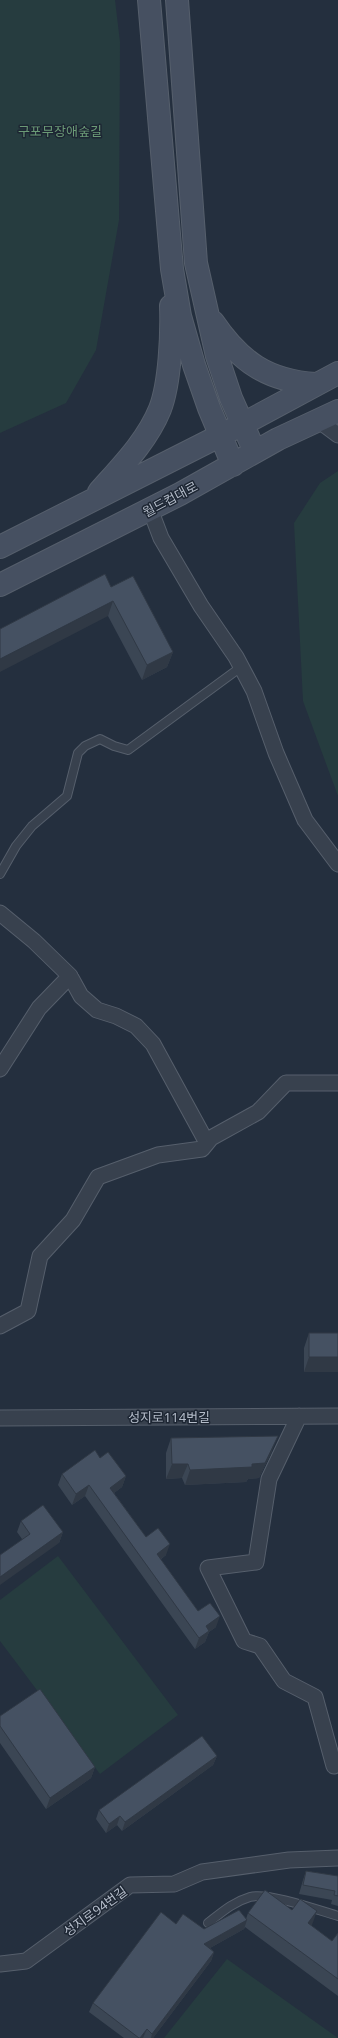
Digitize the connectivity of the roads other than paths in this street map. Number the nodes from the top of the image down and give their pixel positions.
1 (149, 0) edge
2 (177, 0) edge
3 (172, 269) junction
4 (206, 313) junction
5 (338, 373) edge
6 (316, 384) junction
7 (338, 411) edge
8 (318, 420) junction
9 (243, 424) junction
10 (220, 435) junction
11 (338, 435) edge
12 (255, 452) junction
13 (233, 465) junction
14 (91, 501) junction
15 (150, 509) junction
16 (0, 547) edge
17 (0, 585) edge
18 (241, 667) junction
19 (338, 864) edge
20 (0, 874) edge
21 (0, 913) edge
22 (70, 976) junction
23 (0, 1069) edge
24 (338, 1083) edge
25 (207, 1143) junction
26 (0, 1326) edge
27 (299, 1416) junction
28 (338, 1416) edge
29 (0, 1418) edge
30 (334, 1766) dead end
31 (338, 1858) edge
32 (338, 1916) edge
33 (208, 1923) dead end
34 (0, 1964) edge

1 - 3 main road
2 - 4 main road
3 - 10 main road
3 - 14 main road
4 - 6 main road
4 - 9 main road
5 - 6 main road
6 - 9 main road
7 - 8 main road, 월드컵대로
8 - 11 street
8 - 12 main road, 월드컵대로
9 - 10 main road
9 - 12 main road
10 - 13 main road
10 - 14 main road
12 - 13 main road, 월드컵대로
13 - 15 main road, 월드컵대로
14 - 16 main road
15 - 17 main road, 월드컵대로
15 - 18 street
18 - 19 street
18 - 20 lane
21 - 22 street
22 - 23 street
22 - 25 street
24 - 25 street
25 - 26 street
27 - 28 street, 성지로114번길
27 - 29 street, 성지로114번길
27 - 30 street
31 - 34 street, 성지로94번길
32 - 33 lane

